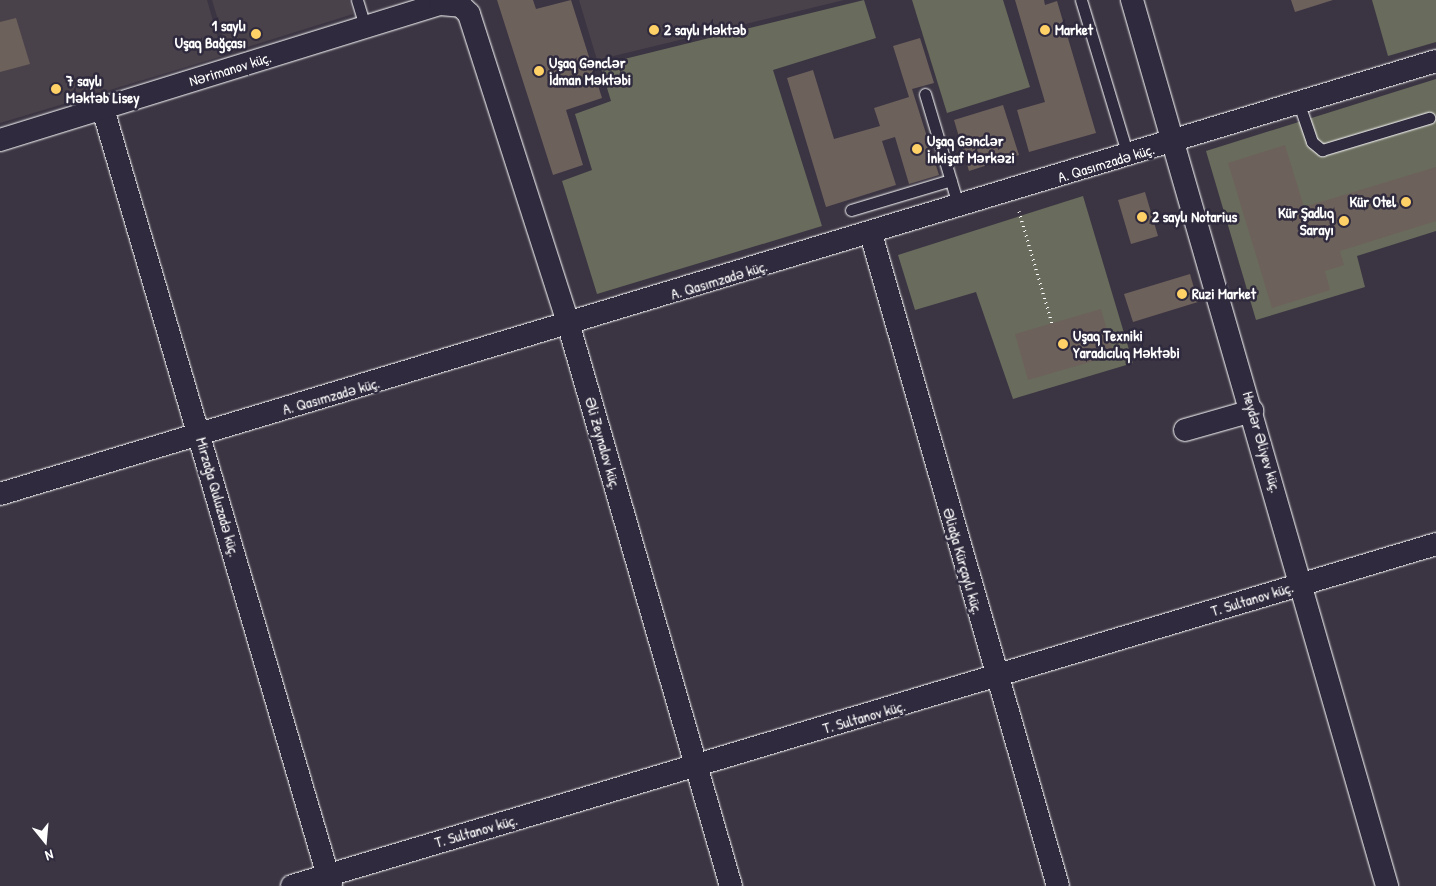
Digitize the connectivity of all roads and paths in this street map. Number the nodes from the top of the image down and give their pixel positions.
1 (357, 0) edge
2 (1081, 0) edge
3 (1132, 0) edge
4 (461, 6) joint
5 (365, 27) junction
6 (1436, 61) edge
7 (925, 94) dead end
8 (1299, 104) junction
9 (103, 109) junction
10 (1429, 118) dead end
11 (0, 140) edge
12 (1174, 142) junction
13 (1128, 156) junction
14 (951, 180) junction
15 (1013, 191) junction
16 (959, 208) junction
17 (851, 210) dead end
18 (871, 234) junction
19 (1052, 323) dead end
20 (569, 326) junction
21 (1252, 411) junction
22 (1185, 430) dead end
23 (200, 434) junction
24 (0, 494) edge
25 (1436, 544) edge
26 (1302, 584) junction
27 (996, 678) junction
28 (696, 766) junction
29 (330, 881) edge
30 (292, 886) edge
31 (731, 886) edge
32 (1058, 886) edge
33 (1387, 886) edge

1 - 5 lane
2 - 13 lane
3 - 12 street, Heydər Əliyev küç.
4 - 5 street, Nərimanov küç.
4 - 20 street, Əli Zeynalov küç.
5 - 9 street, Nərimanov küç.
6 - 8 street, A. Qasımzadə küç.
7 - 14 lane
8 - 10 lane
8 - 12 street, A. Qasımzadə küç.
9 - 11 street, Nərimanov küç.
9 - 23 street, Mirzağa Quluzadə küç.
12 - 13 street, A. Qasımzadə küç.
12 - 21 street, Heydər Əliyev küç.
13 - 15 street, A. Qasımzadə küç.
14 - 16 lane
14 - 17 lane
15 - 16 street, A. Qasımzadə küç.
15 - 19 path
16 - 18 street, A. Qasımzadə küç.
18 - 20 street, A. Qasımzadə küç.
18 - 27 street, Əliağa Kürçaylı küç.
20 - 23 street, A. Qasımzadə küç.
20 - 28 street, Əli Zeynalov küç.
21 - 22 street
21 - 26 street, Heydər Əliyev küç.
23 - 24 street, A. Qasımzadə küç.
23 - 29 street, Mirzağa Quluzadə küç.
25 - 26 street, T. Sultanov küç.
26 - 27 street, T. Sultanov küç.
26 - 33 street, Heydər Əliyev küç.
27 - 28 street, T. Sultanov küç.
27 - 32 street, Əliağa Kürçaylı küç.
28 - 29 street, T. Sultanov küç.
28 - 31 street, Əli Zeynalov küç.
29 - 30 street, T. Sultanov küç.

